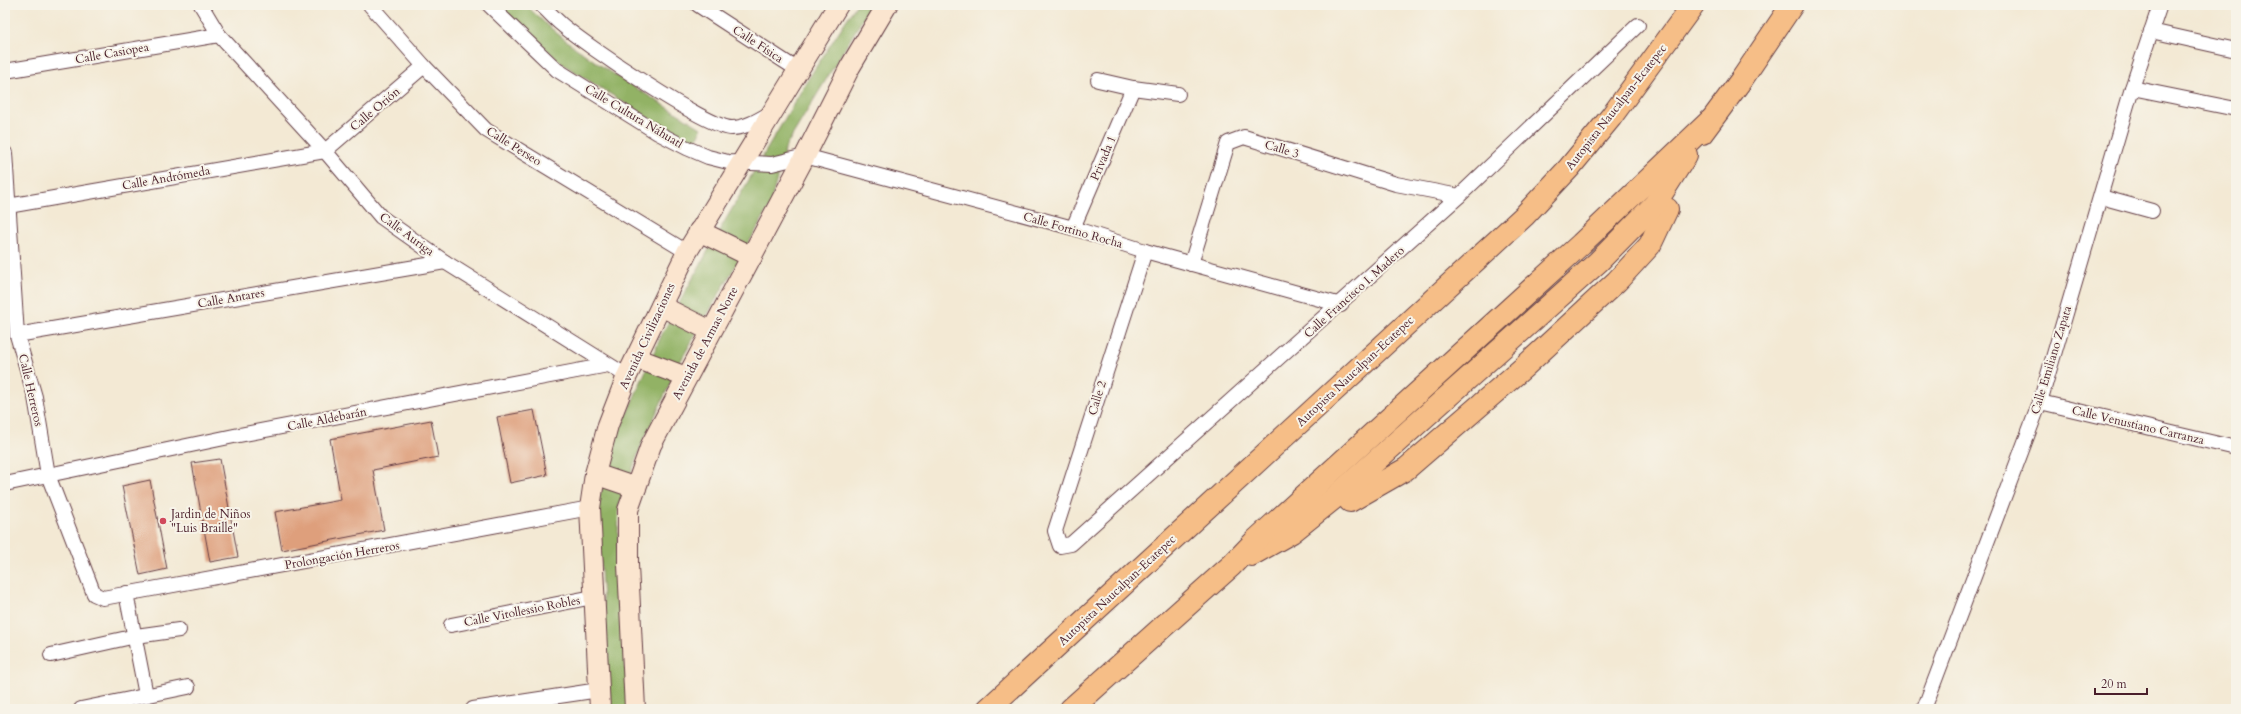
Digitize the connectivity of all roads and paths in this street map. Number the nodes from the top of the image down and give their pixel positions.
1 (201, 5) edge
2 (370, 5) edge
3 (489, 5) edge
4 (541, 5) edge
5 (698, 5) edge
6 (838, 5) edge
7 (887, 5) edge
8 (1693, 5) edge
9 (1792, 5) edge
10 (2160, 5) edge
11 (1638, 25) dead end
12 (2151, 31) junction
13 (219, 35) junction
14 (2236, 50) edge
15 (424, 66) junction
16 (798, 70) junction
17 (5, 71) edge
18 (1098, 80) dead end
19 (1133, 88) junction
20 (2132, 88) junction
21 (1178, 94) dead end
22 (2236, 109) edge
23 (772, 112) junction
24 (1710, 121) junction
25 (325, 151) junction
26 (5, 153) edge
27 (1686, 155) junction
28 (805, 156) junction
29 (744, 162) junction
30 (1460, 196) junction
31 (2101, 197) junction
32 (8, 206) junction
33 (2152, 211) dead end
34 (1073, 228) junction
35 (699, 231) junction
36 (1145, 251) junction
37 (687, 252) junction
38 (752, 257) junction
39 (446, 262) junction
40 (1191, 264) junction
41 (1341, 305) junction
42 (661, 306) junction
43 (711, 330) junction
44 (17, 335) junction
45 (636, 358) junction
46 (608, 366) junction
47 (627, 376) junction
48 (686, 377) junction
49 (2040, 402) junction
50 (2236, 448) edge
51 (595, 474) junction
52 (48, 475) junction
53 (5, 484) edge
54 (636, 488) junction
55 (590, 508) junction
56 (1292, 532) junction
57 (1060, 546) joint
58 (1232, 565) junction
59 (126, 593) junction
60 (94, 594) joint
61 (593, 597) junction
62 (450, 625) dead end
63 (179, 630) dead end
64 (136, 636) junction
65 (51, 655) dead end
66 (188, 687) dead end
67 (146, 695) junction
68 (600, 699) edge
69 (81, 709) edge
70 (473, 709) edge
71 (635, 709) edge
72 (988, 709) edge
73 (1071, 709) edge
74 (1924, 709) edge

1 - 13 street, Calle Auriga
2 - 15 street, Calle Perseo
3 - 29 street, Calle Cultura Náhuatl
4 - 23 street
5 - 16 street, Calle Física
6 - 16 main road, Avenida Civilizaciones
7 - 28 main road, Avenida de Armas Norte
8 - 72 highway, Autopista Naucalpan-Ecatepec
9 - 24 highway
10 - 12 street, Calle Emiliano Zapata
11 - 30 street, Calle Francisco I. Madero
12 - 14 street
12 - 20 street, Calle Emiliano Zapata
13 - 17 street, Calle Casiopea
13 - 25 street, Calle Auriga
15 - 25 street, Calle Orión
15 - 37 street, Calle Perseo
16 - 23 main road, Avenida Civilizaciones
18 - 19 street
19 - 21 street
19 - 34 street, Privada 1
20 - 22 street
20 - 31 street, Calle Emiliano Zapata
23 - 29 main road, Avenida Civilizaciones
24 - 27 highway
24 - 56 highway
24 - 58 highway
25 - 32 street, Calle Andrómeda
25 - 39 street, Calle Auriga
26 - 32 street, Calle Herreros
27 - 56 highway
27 - 58 highway
28 - 29 street, Calle Cultura Náhuatl
28 - 34 street, Calle Fortino Rocha
28 - 38 main road, Avenida de Armas Norte
29 - 35 main road, Avenida Civilizaciones
30 - 40 street, Calle 3
30 - 41 street, Calle Francisco I. Madero
31 - 33 street
31 - 49 street, Calle Emiliano Zapata
32 - 44 street, Calle Herreros
34 - 36 street, Calle Fortino Rocha
35 - 37 main road, Avenida Civilizaciones
35 - 38 main road
36 - 40 street, Calle Fortino Rocha
36 - 57 street, Calle 2
37 - 42 main road, Avenida Civilizaciones
38 - 43 main road, Avenida de Armas Norte
39 - 44 street, Calle Antares
39 - 46 street, Calle Auriga
40 - 41 street, Calle Fortino Rocha
41 - 57 street, Calle Francisco I. Madero
42 - 43 main road
42 - 45 main road, Avenida Civilizaciones
43 - 48 main road, Avenida de Armas Norte
44 - 52 street, Calle Herreros
45 - 47 main road, Avenida Civilizaciones
45 - 48 main road
46 - 47 street, Calle Auriga
46 - 52 street, Calle Aldebarán
47 - 51 main road, Avenida Civilizaciones
48 - 54 main road, Avenida de Armas Norte
49 - 50 street, Calle Venustiano Carranza
49 - 74 street, Calle Emiliano Zapata
51 - 54 main road
51 - 55 main road, Avenida Civilizaciones
52 - 53 street, Calle Aldebarán
52 - 60 street, Calle Herreros
54 - 71 main road, Avenida de Armas Norte
55 - 59 street, Prolongación Herreros
55 - 61 main road, Avenida Civilizaciones
56 - 58 highway
58 - 73 highway
59 - 60 street, Prolongación Herreros
59 - 64 street
61 - 62 street, Calle Vitollessio Robles
61 - 68 main road, Avenida Civilizaciones
63 - 64 street
64 - 65 street
64 - 67 street
66 - 67 street
67 - 69 street
68 - 70 street

